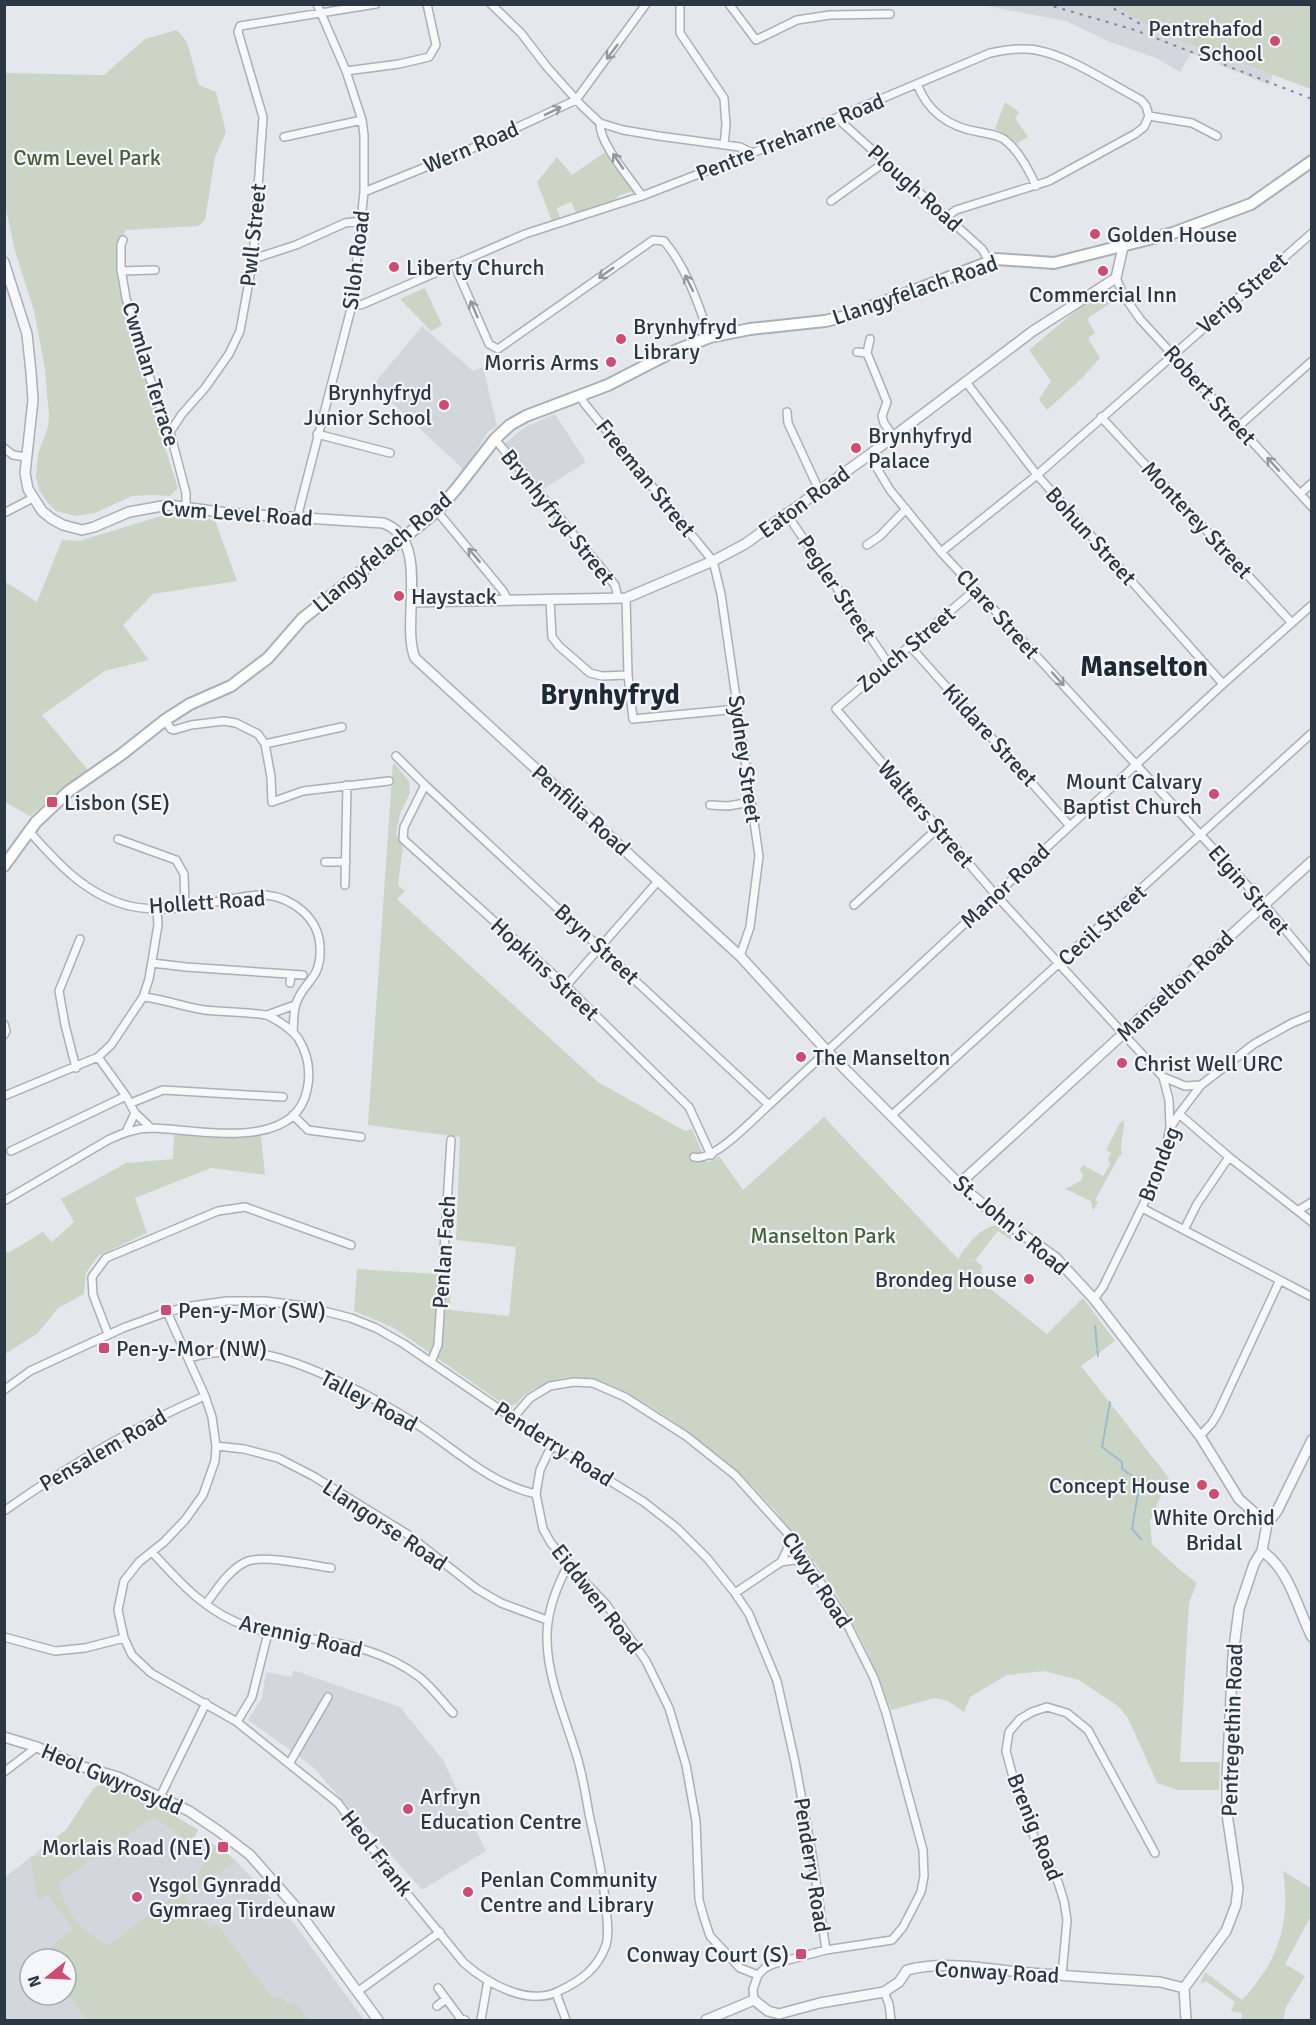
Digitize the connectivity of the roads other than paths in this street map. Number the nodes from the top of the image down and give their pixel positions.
1 (317, 4) edge
2 (376, 4) edge
3 (427, 4) edge
4 (491, 4) edge
5 (646, 4) edge
6 (680, 4) edge
7 (729, 4) edge
8 (322, 14) junction
9 (890, 14) dead end
10 (346, 71) junction
11 (917, 84) junction
12 (576, 100) junction
13 (1149, 116) junction
14 (838, 118) junction
15 (362, 120) junction
16 (600, 123) junction
17 (1217, 136) dead end
18 (284, 137) dead end
19 (724, 145) junction
20 (752, 153) junction
21 (1311, 161) edge
22 (885, 162) junction
23 (1036, 186) junction
24 (364, 192) junction
25 (642, 196) junction
26 (831, 201) dead end
27 (948, 216) junction
28 (361, 221) junction
29 (1311, 233) edge
30 (123, 240) dead end
31 (1123, 247) junction
32 (253, 260) junction
33 (989, 261) junction
34 (4, 262) edge
35 (454, 264) junction
36 (155, 270) dead end
37 (122, 271) junction
38 (1116, 278) junction
39 (352, 305) junction
40 (710, 337) junction
41 (870, 339) dead end
42 (857, 352) dead end
43 (867, 353) junction
44 (1173, 354) junction
45 (1311, 361) edge
46 (966, 382) junction
47 (580, 394) junction
48 (787, 412) dead end
49 (1101, 417) junction
50 (1239, 426) junction
51 (170, 432) junction
52 (317, 434) junction
53 (893, 436) junction
54 (495, 439) junction
55 (4, 448) edge
56 (390, 453) dead end
57 (869, 455) junction
58 (26, 457) junction
59 (1037, 475) junction
60 (1311, 483) edge
61 (819, 490) junction
62 (1300, 494) junction
63 (33, 498) junction
64 (1311, 507) edge
65 (186, 508) junction
66 (906, 509) junction
67 (437, 511) junction
68 (4, 513) edge
69 (786, 513) junction
70 (299, 517) junction
71 (404, 538) junction
72 (867, 545) dead end
73 (941, 552) junction
74 (713, 561) junction
75 (976, 589) junction
76 (622, 598) junction
77 (508, 600) junction
78 (550, 601) junction
79 (412, 602) junction
80 (1311, 605) edge
81 (1292, 623) junction
82 (909, 645) junction
83 (888, 663) junction
84 (628, 675) junction
85 (1223, 684) junction
86 (836, 709) joint
87 (738, 710) junction
88 (165, 720) junction
89 (342, 727) dead end
90 (1311, 733) edge
91 (265, 744) junction
92 (396, 756) dead end
93 (1137, 766) junction
94 (389, 781) dead end
95 (347, 784) junction
96 (425, 785) junction
97 (751, 802) junction
98 (710, 805) dead end
99 (1070, 826) junction
100 (938, 828) junction
101 (29, 831) junction
102 (1201, 834) junction
103 (118, 839) dead end
104 (1311, 861) edge
105 (325, 862) dead end
106 (346, 862) junction
107 (4, 866) edge
108 (659, 880) junction
109 (345, 885) dead end
110 (995, 894) junction
111 (1264, 904) junction
112 (854, 905) dead end
113 (185, 907) junction
114 (157, 908) junction
115 (80, 939) dead end
116 (601, 947) junction
117 (740, 956) junction
118 (1311, 962) edge
119 (152, 963) junction
120 (1060, 963) junction
121 (291, 974) junction
122 (303, 975) dead end
123 (290, 984) dead end
124 (566, 986) junction
125 (143, 997) junction
126 (295, 1005) junction
127 (267, 1015) junction
128 (1311, 1015) edge
129 (4, 1024) edge
130 (293, 1032) junction
131 (4, 1035) edge
132 (1122, 1035) junction
133 (828, 1052) junction
134 (98, 1057) junction
135 (76, 1068) junction
136 (1162, 1077) junction
137 (1201, 1085) junction
138 (4, 1096) edge
139 (126, 1096) junction
140 (283, 1097) dead end
141 (131, 1103) junction
142 (769, 1105) junction
143 (135, 1113) junction
144 (293, 1114) junction
145 (1179, 1114) junction
146 (891, 1116) junction
147 (151, 1128) junction
148 (1170, 1128) junction
149 (126, 1132) junction
150 (361, 1137) dead end
151 (451, 1140) dead end
152 (11, 1151) dead end
153 (711, 1155) junction
154 (694, 1157) dead end
155 (1229, 1157) junction
156 (959, 1184) junction
157 (4, 1200) edge
158 (1311, 1202) edge
159 (1142, 1208) junction
160 (1299, 1210) junction
161 (1311, 1222) edge
162 (1184, 1230) junction
163 (351, 1245) dead end
164 (1279, 1282) junction
165 (1311, 1297) edge
166 (1094, 1299) junction
167 (167, 1312) junction
168 (108, 1334) junction
169 (189, 1358) junction
170 (431, 1362) junction
171 (4, 1390) edge
172 (205, 1396) junction
173 (512, 1419) junction
174 (1200, 1436) junction
175 (1311, 1440) edge
176 (552, 1445) junction
177 (216, 1446) junction
178 (536, 1494) junction
179 (4, 1511) edge
180 (1267, 1524) junction
181 (789, 1534) junction
182 (1262, 1551) junction
183 (152, 1552) junction
184 (781, 1562) junction
185 (808, 1562) junction
186 (569, 1563) junction
187 (331, 1568) dead end
188 (735, 1593) junction
189 (206, 1604) junction
190 (548, 1620) junction
191 (268, 1633) junction
192 (4, 1637) edge
193 (1311, 1637) edge
194 (124, 1638) junction
195 (328, 1697) dead end
196 (206, 1703) junction
197 (453, 1713) dead end
198 (237, 1722) junction
199 (4, 1737) edge
200 (37, 1747) junction
201 (289, 1764) junction
202 (4, 1772) edge
203 (160, 1797) junction
204 (1155, 1853) dead end
205 (440, 1932) junction
206 (826, 1950) junction
207 (758, 1975) junction
208 (1062, 1975) junction
209 (488, 1980) junction
210 (438, 1988) dead end
211 (1184, 1988) junction
212 (357, 1992) junction
213 (884, 1992) junction
214 (556, 1993) junction
215 (446, 1999) junction
216 (754, 2000) junction
217 (437, 2006) dead end
218 (787, 2017) edge
219 (378, 2020) edge
220 (465, 2020) edge
221 (481, 2020) edge
222 (566, 2020) edge
223 (706, 2020) edge
224 (891, 2020) edge
225 (1186, 2020) edge

1 - 8 street, Siloh Road
2 - 8 street
3 - 10 street
4 - 12 street
5 -> 12 street
6 - 19 street
7 - 9 street
8 - 10 street, Siloh Road
8 - 32 street, Pwll Street
10 - 15 street, Siloh Road
11 - 13 street, Pentre Treharne Road
11 - 14 street, Pentre Treharne Road
11 - 23 street
12 - 16 street
24 -> 12 street, Wern Road
13 - 17 street
13 - 23 street
14 - 20 street, Pentre Treharne Road
14 - 22 street, Plough Road
15 - 18 street
15 - 24 street, Siloh Road
16 - 19 street
25 -> 16 street
19 - 20 street
20 - 25 street, Pentre Treharne Road
21 - 31 main road, Llangyfelach Road
22 - 26 street
22 - 27 street, Plough Road
23 - 27 street
24 - 28 street, Siloh Road
25 - 35 street, Pentre Treharne Road
27 - 33 street, Plough Road
28 - 32 street
28 - 39 street, Siloh Road
29 - 44 street, Verig Street
30 - 37 street, Cwmlan Terrace
31 - 33 main road, Llangyfelach Road
31 - 38 street
32 - 51 street, Pwll Street
33 - 40 main road, Llangyfelach Road
34 - 58 street
35 - 39 street, Pentre Treharne Road
40 -> 35 street
36 - 37 street
37 - 51 street, Cwmlan Terrace
38 - 44 street, Robert Street
38 - 46 street, Eaton Road
39 - 52 street, Siloh Road
40 - 47 main road, Llangyfelach Road
41 - 43 street
42 - 43 street
43 - 53 street
44 - 49 street, Verig Street
44 - 50 street, Robert Street
45 - 50 street
46 - 53 street, Eaton Road
46 - 59 street, Bohun Street
47 - 54 main road, Llangyfelach Road
47 - 74 street, Freeman Street
48 - 61 street
49 - 59 street, Verig Street
49 - 81 street, Monterey Street
62 -> 50 street, Robert Street
51 - 65 street, Cwmlan Terrace
52 - 56 street
52 - 70 street, Siloh Road
53 - 57 street, Eaton Road
54 - 67 main road, Llangyfelach Road
54 - 76 street, Brynhyfryd Street
55 - 58 street
57 - 61 street, Eaton Road
57 - 66 street, Clare Street
58 - 63 street
59 - 73 street, Verig Street
59 - 85 street, Bohun Street
60 - 62 street
61 - 69 street, Eaton Road
62 - 64 street, Robert Street
63 - 65 street, Cwm Level Road
63 - 68 street
65 - 70 street, Cwm Level Road
66 - 72 street
66 - 73 street, Clare Street
67 - 71 main road, Llangyfelach Road
77 -> 67 street
69 - 74 street, Eaton Road
69 - 83 street, Pegler Street
70 - 71 street, Cwm Level Road
71 - 79 street, Penfilia Road
71 - 88 main road, Llangyfelach Road
73 - 75 street, Clare Street
74 - 76 street, Eaton Road
74 - 87 street, Sydney Street
75 - 82 street, Zouch Street
75 -> 93 street, Clare Street
76 - 78 street, Eaton Road
76 - 84 street
77 - 78 street, Eaton Road
77 - 79 street, Eaton Road
78 - 84 street
79 - 108 street, Penfilia Road
80 - 81 street, Manor Road
81 - 85 street, Manor Road
82 - 83 street, Zouch Street
82 - 99 street, Kildare Street
83 - 86 street, Zouch Street
84 - 87 street
85 - 93 street, Manor Road
86 - 100 street, Walters Street
87 - 97 street, Sydney Street
88 - 91 street
88 - 101 main road, Llangyfelach Road
89 - 91 street
90 - 102 street, Cecil Street
91 - 95 street
92 - 96 street, Bryn Street
93 - 99 street, Manor Road
93 - 102 street, Elgin Street
94 - 95 street
95 - 106 street
96 - 116 street, Bryn Street
96 - 124 street, Hopkins Street
97 - 98 street
97 - 117 street, Sydney Street
99 - 110 street, Manor Road
100 - 110 street, Walters Street
100 - 112 street
101 - 107 main road, Llangyfelach Road
101 - 114 street, Hollett Road
102 - 111 street, Elgin Street
102 - 120 street, Cecil Street
103 - 113 street
104 - 111 street, Manselton Road
105 - 106 street
106 - 109 street
108 - 116 street
108 - 117 street, Penfilia Road
110 - 120 street, Walters Street
110 - 133 street, Manor Road
111 - 118 street, Elgin Street
111 - 132 street, Manselton Road
113 - 114 street, Hollett Road
113 - 126 street, Hollett Road
114 - 119 street
115 - 135 street
116 - 124 street
116 - 142 street, Bryn Street
117 - 133 street, Penfilia Road
119 - 121 street
119 - 125 street
120 - 132 street, Walters Street
120 - 146 street, Cecil Street
121 - 122 street
121 - 123 street
124 - 153 street, Hopkins Street
125 - 127 street
125 - 134 street
126 - 127 street
126 - 130 street, Hollett Road
127 - 130 street
128 - 137 street, Brondeg
129 - 131 street
130 - 144 street
132 - 136 street, Walters Street
132 - 156 street, Manselton Road
133 - 142 street, Manor Road
133 - 146 street, St. John's Road
134 - 135 street
134 - 139 street
135 - 138 street
136 - 137 street, Walters Street
136 - 148 street
137 - 145 street, Brondeg
139 - 141 street
139 - 152 street
140 - 141 street
141 - 143 street
142 - 153 street, Manor Road
143 - 147 street
143 - 149 street
144 - 147 street
144 - 150 street
145 - 148 street, Brondeg
145 - 155 street
146 - 156 street, St. John's Road
147 - 149 street
148 - 159 street, Brondeg
149 - 157 street
151 - 170 street, Penlan Fach
153 - 154 street
155 - 160 street
155 - 162 street
156 - 166 street, St. John's Road
158 - 160 street
159 - 162 street
159 - 166 street, Brondeg
160 - 161 street
162 - 164 street
163 - 168 street
164 - 165 street
164 - 174 street
166 - 174 street, St. John's Road
167 - 168 street, Penderry Road
167 - 169 street, Heol Frank
167 - 170 street, Penderry Road
168 - 171 street, Penderry Road
169 - 172 street, Heol Frank
169 - 178 street, Talley Road
170 - 173 street, Penderry Road
172 - 177 street, Heol Frank
172 - 179 street, Pensalem Road
173 - 176 street, Penderry Road
173 - 181 street, Clwyd Road
174 - 180 street, St. John's Road
175 - 180 street, Pentregethin Road
176 - 178 street, Eiddwen Road
176 - 188 street, Penderry Road
177 - 183 street, Heol Frank
177 - 190 street, Llangorse Road
178 - 186 street, Eiddwen Road
180 - 182 street, Pentregethin Road
181 - 184 street
181 - 185 street, Clwyd Road
182 - 193 street
182 - 211 street, Pentregethin Road
183 - 189 street, Arennig Road
183 - 194 street, Heol Frank
184 - 185 street
184 - 188 street
185 - 206 street, Clwyd Road
186 - 190 street, Heol Frank
186 - 207 street, Eiddwen Road
187 - 189 street
188 - 206 street, Penderry Road
189 - 191 street, Arennig Road
190 - 214 street, Heol Frank
191 - 197 street, Arennig Road
191 - 198 street
192 - 194 street
194 - 196 street, Heol Frank
195 - 201 street
196 - 198 street, Heol Frank
196 - 203 street
198 - 201 street, Heol Frank
199 - 200 street, Heol Gwyrosydd
200 - 202 street
200 - 203 street, Heol Gwyrosydd
201 - 205 street, Heol Frank
203 - 212 street, Heol Gwyrosydd
204 - 208 street, Brenig Road
205 - 209 street, Heol Frank
205 - 212 street
206 - 207 street
207 - 216 street
208 - 211 street, Conway Road
208 - 213 street, Conway Road
209 - 214 street, Heol Frank
209 - 221 street
210 - 215 street
211 - 225 street
212 - 219 street, Heol Gwyrosydd
213 - 218 street
213 - 224 street
214 - 222 street
215 - 217 street
215 - 220 street
216 - 218 street
216 - 223 street

